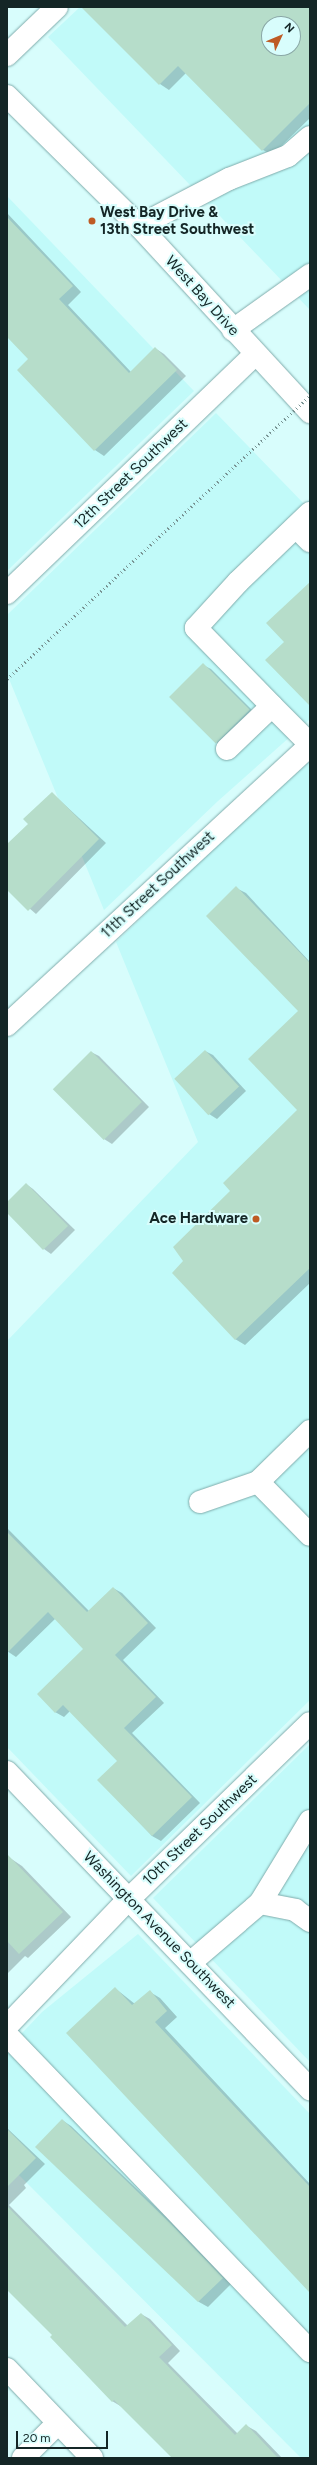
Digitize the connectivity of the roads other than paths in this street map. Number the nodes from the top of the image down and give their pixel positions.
1 (57, 7) edge
2 (7, 55) edge
3 (10, 105) edge
4 (310, 137) edge
5 (139, 226) junction
6 (310, 275) edge
7 (233, 330) junction
8 (255, 354) junction
9 (310, 412) edge
10 (305, 527) edge
11 (7, 593) edge
12 (272, 706) junction
13 (310, 744) edge
14 (227, 749) dead end
15 (7, 1025) edge
16 (310, 1431) edge
17 (258, 1482) junction
18 (200, 1502) dead end
19 (310, 1535) edge
20 (310, 1723) edge
21 (7, 1772) edge
22 (310, 1821) edge
23 (129, 1899) junction
24 (260, 1903) junction
25 (310, 1921) edge
26 (190, 1963) junction
27 (7, 2026) edge
28 (7, 2035) edge
29 (310, 2089) edge
30 (310, 2351) edge
31 (7, 2369) edge
32 (58, 2423) junction
33 (23, 2458) edge
34 (92, 2458) edge

1 - 2 street
3 - 5 street, West Bay Drive
4 - 5 street
5 - 7 street, West Bay Drive
6 - 7 street
7 - 8 street, West Bay Drive
8 - 9 street, West Bay Drive
8 - 11 street, 12th Street Southwest
10 - 12 street
12 - 13 street
12 - 14 street
13 - 15 street, 11th Street Southwest
16 - 17 street
17 - 18 street
17 - 19 street
20 - 23 street, 10th Street Southwest
21 - 23 street, Washington Avenue Southwest
22 - 24 street
23 - 26 street, Washington Avenue Southwest
23 - 27 street, 10th Street Southwest
24 - 25 street
24 - 26 street
26 - 29 street, Washington Avenue Southwest
28 - 30 street
31 - 32 street
32 - 33 street
32 - 34 street

